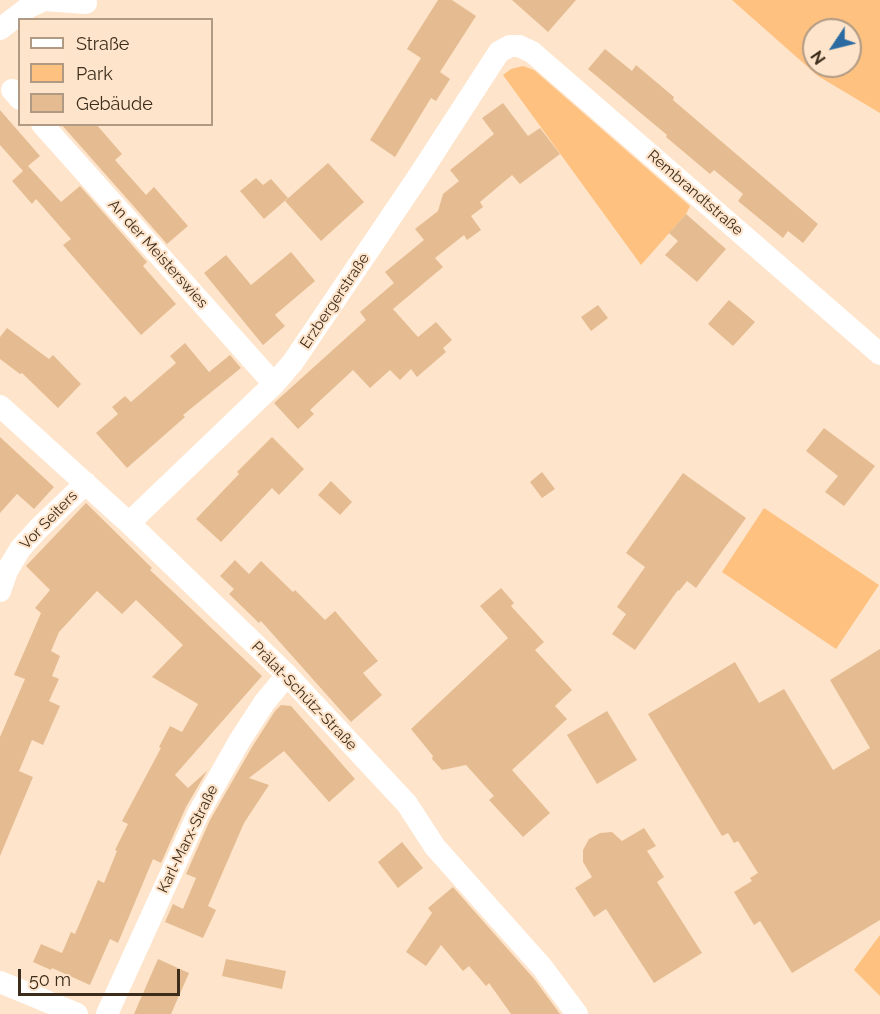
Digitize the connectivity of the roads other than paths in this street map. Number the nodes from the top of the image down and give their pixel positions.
1 (86, 3) dead end
2 (0, 29) edge
3 (504, 47) joint
4 (44, 126) edge
5 (880, 354) edge
6 (274, 384) junction
7 (0, 406) edge
8 (86, 483) junction
9 (129, 523) junction
10 (0, 591) edge
11 (287, 675) junction
12 (0, 982) edge
13 (77, 1014) edge
14 (107, 1014) edge
15 (577, 1014) edge

1 - 2 street
3 - 5 street, Rembrandtstraße
3 - 6 street, Erzbergerstraße
4 - 6 street, An der Meisterswies
6 - 9 street, Erzbergerstraße
7 - 8 street, Prälat-Schütz-Straße
8 - 9 street, Prälat-Schütz-Straße
8 - 10 street, Vor Seiters
9 - 11 street, Prälat-Schütz-Straße
11 - 14 street, Karl-Marx-Straße
11 - 15 street, Prälat-Schütz-Straße
12 - 13 street

